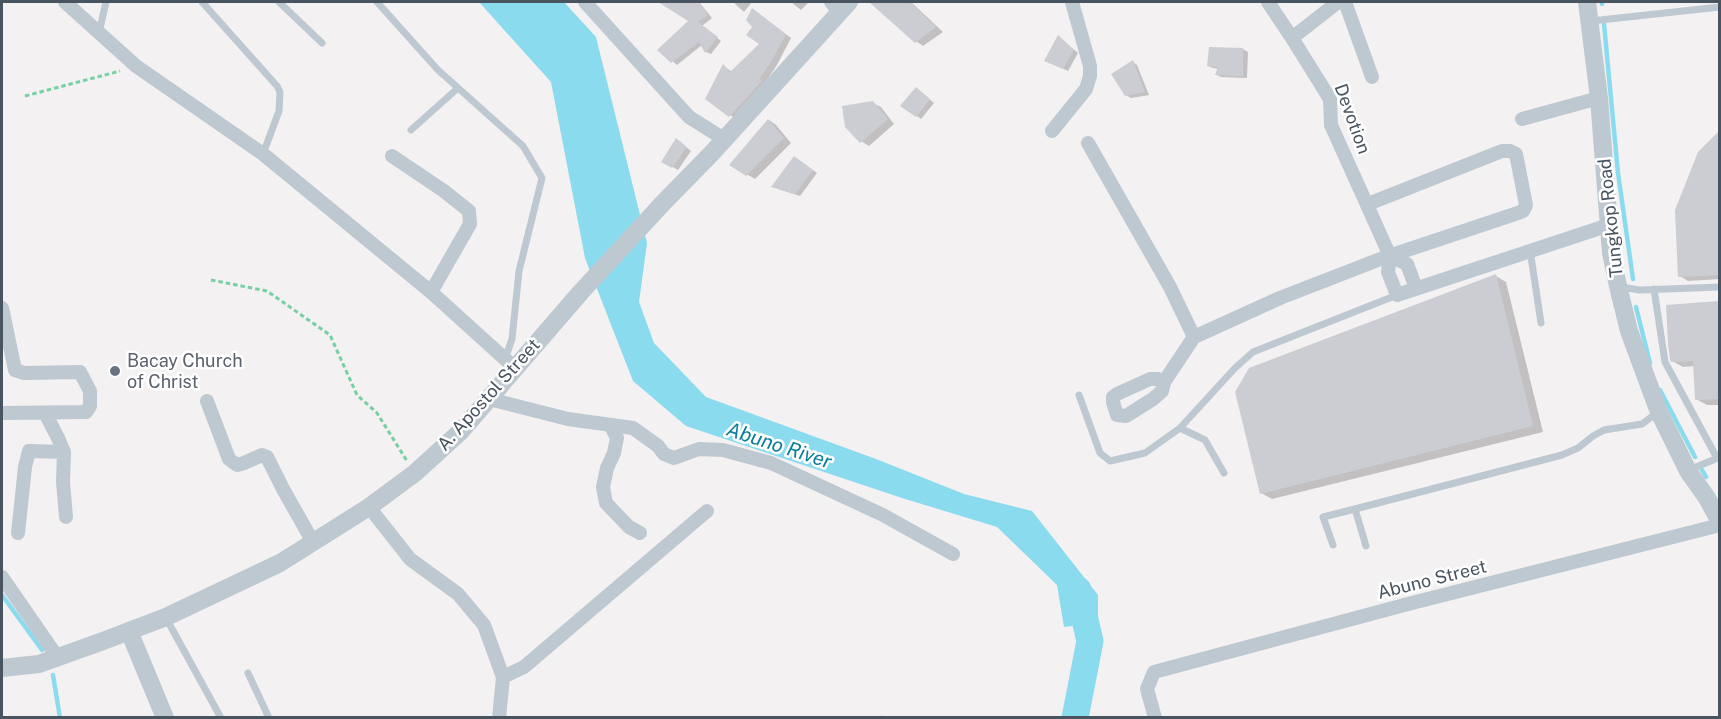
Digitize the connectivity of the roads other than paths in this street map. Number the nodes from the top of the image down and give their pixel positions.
1 (65, 2) edge
2 (106, 2) edge
3 (202, 2) edge
4 (279, 2) edge
5 (377, 2) edge
6 (585, 2) edge
7 (1072, 2) edge
8 (1268, 2) edge
9 (1338, 2) edge
10 (1345, 2) edge
11 (1587, 2) edge
12 (840, 5) edge
13 (1719, 7) edge
14 (1589, 21) junction
15 (99, 33) junction
16 (1292, 38) junction
17 (321, 43) dead end
18 (1372, 77) dead end
19 (458, 88) junction
20 (1599, 98) junction
21 (1522, 119) dead end
22 (411, 130) dead end
23 (1052, 131) dead end
24 (724, 139) junction
25 (1088, 143) dead end
26 (263, 153) junction
27 (392, 156) dead end
28 (1368, 204) junction
29 (1609, 225) junction
30 (1530, 250) junction
31 (1390, 256) junction
32 (1618, 286) junction
33 (1719, 287) edge
34 (1416, 288) junction
35 (1654, 289) junction
36 (431, 292) junction
37 (1396, 295) junction
38 (2, 308) edge
39 (1541, 323) dead end
40 (1194, 337) junction
41 (510, 363) junction
42 (1164, 382) dead end
43 (1079, 395) dead end
44 (489, 399) junction
45 (207, 401) dead end
46 (45, 412) junction
47 (1659, 412) junction
48 (2, 413) edge
49 (611, 426) junction
50 (1180, 428) junction
51 (64, 452) junction
52 (1718, 458) edge
53 (1688, 471) junction
54 (1224, 473) dead end
55 (369, 507) junction
56 (1355, 509) junction
57 (707, 511) dead end
58 (66, 517) dead end
59 (1719, 524) edge
60 (18, 533) dead end
61 (640, 533) dead end
62 (313, 542) junction
63 (1333, 545) dead end
64 (1366, 546) dead end
65 (953, 554) dead end
66 (2, 577) edge
67 (165, 617) junction
68 (129, 631) junction
69 (50, 661) junction
70 (2, 668) edge
71 (248, 672) dead end
72 (503, 676) junction
73 (165, 717) edge
74 (222, 717) edge
75 (269, 717) edge
76 (499, 717) edge
77 (1155, 717) edge

1 - 15 street
2 - 15 lane
3 - 26 lane
4 - 17 lane
5 - 19 lane
6 - 24 street
7 - 23 street
8 - 16 street, Devotion
9 - 16 street
10 - 18 street
11 - 14 street, Tungkop Road
12 - 24 street, A. Apostol Street
13 - 14 lane
14 - 20 street, Tungkop Road
15 - 26 street
16 - 28 street, Devotion
19 - 22 lane
19 - 41 lane
20 - 21 street
20 - 29 street, Tungkop Road
24 - 41 street, A. Apostol Street
25 - 40 street
26 - 36 street
27 - 36 street
28 - 31 street, Devotion
28 - 31 street
29 - 30 street
29 - 32 street, Tungkop Road
30 - 34 street
30 - 39 lane
31 - 34 street, Devotion
31 - 37 street, Devotion
31 - 40 street
32 - 35 lane
32 - 47 street, Tungkop Road
33 - 35 lane
34 - 37 street
35 - 52 lane
36 - 41 street
37 - 50 lane
38 - 46 street
40 - 42 street
41 - 44 street, A. Apostol Street
43 - 50 lane
44 - 49 street
44 - 55 street, A. Apostol Street
45 - 62 street
46 - 48 street
46 - 51 street
47 - 53 street, Tungkop Road
47 - 56 lane
49 - 61 street
49 - 65 street
50 - 54 lane
51 - 58 street
51 - 60 street
52 - 53 lane
53 - 59 street, Tungkop Road
55 - 62 street, A. Apostol Street
55 - 72 street
56 - 63 lane
56 - 64 lane
57 - 72 street
59 - 77 street, Abuno Street
62 - 67 street, A. Apostol Street
66 - 69 street
67 - 68 street, A. Apostol Street
67 - 74 lane
68 - 69 street, A. Apostol Street
68 - 73 street
69 - 70 street, A. Apostol Street
71 - 75 lane
72 - 76 street

